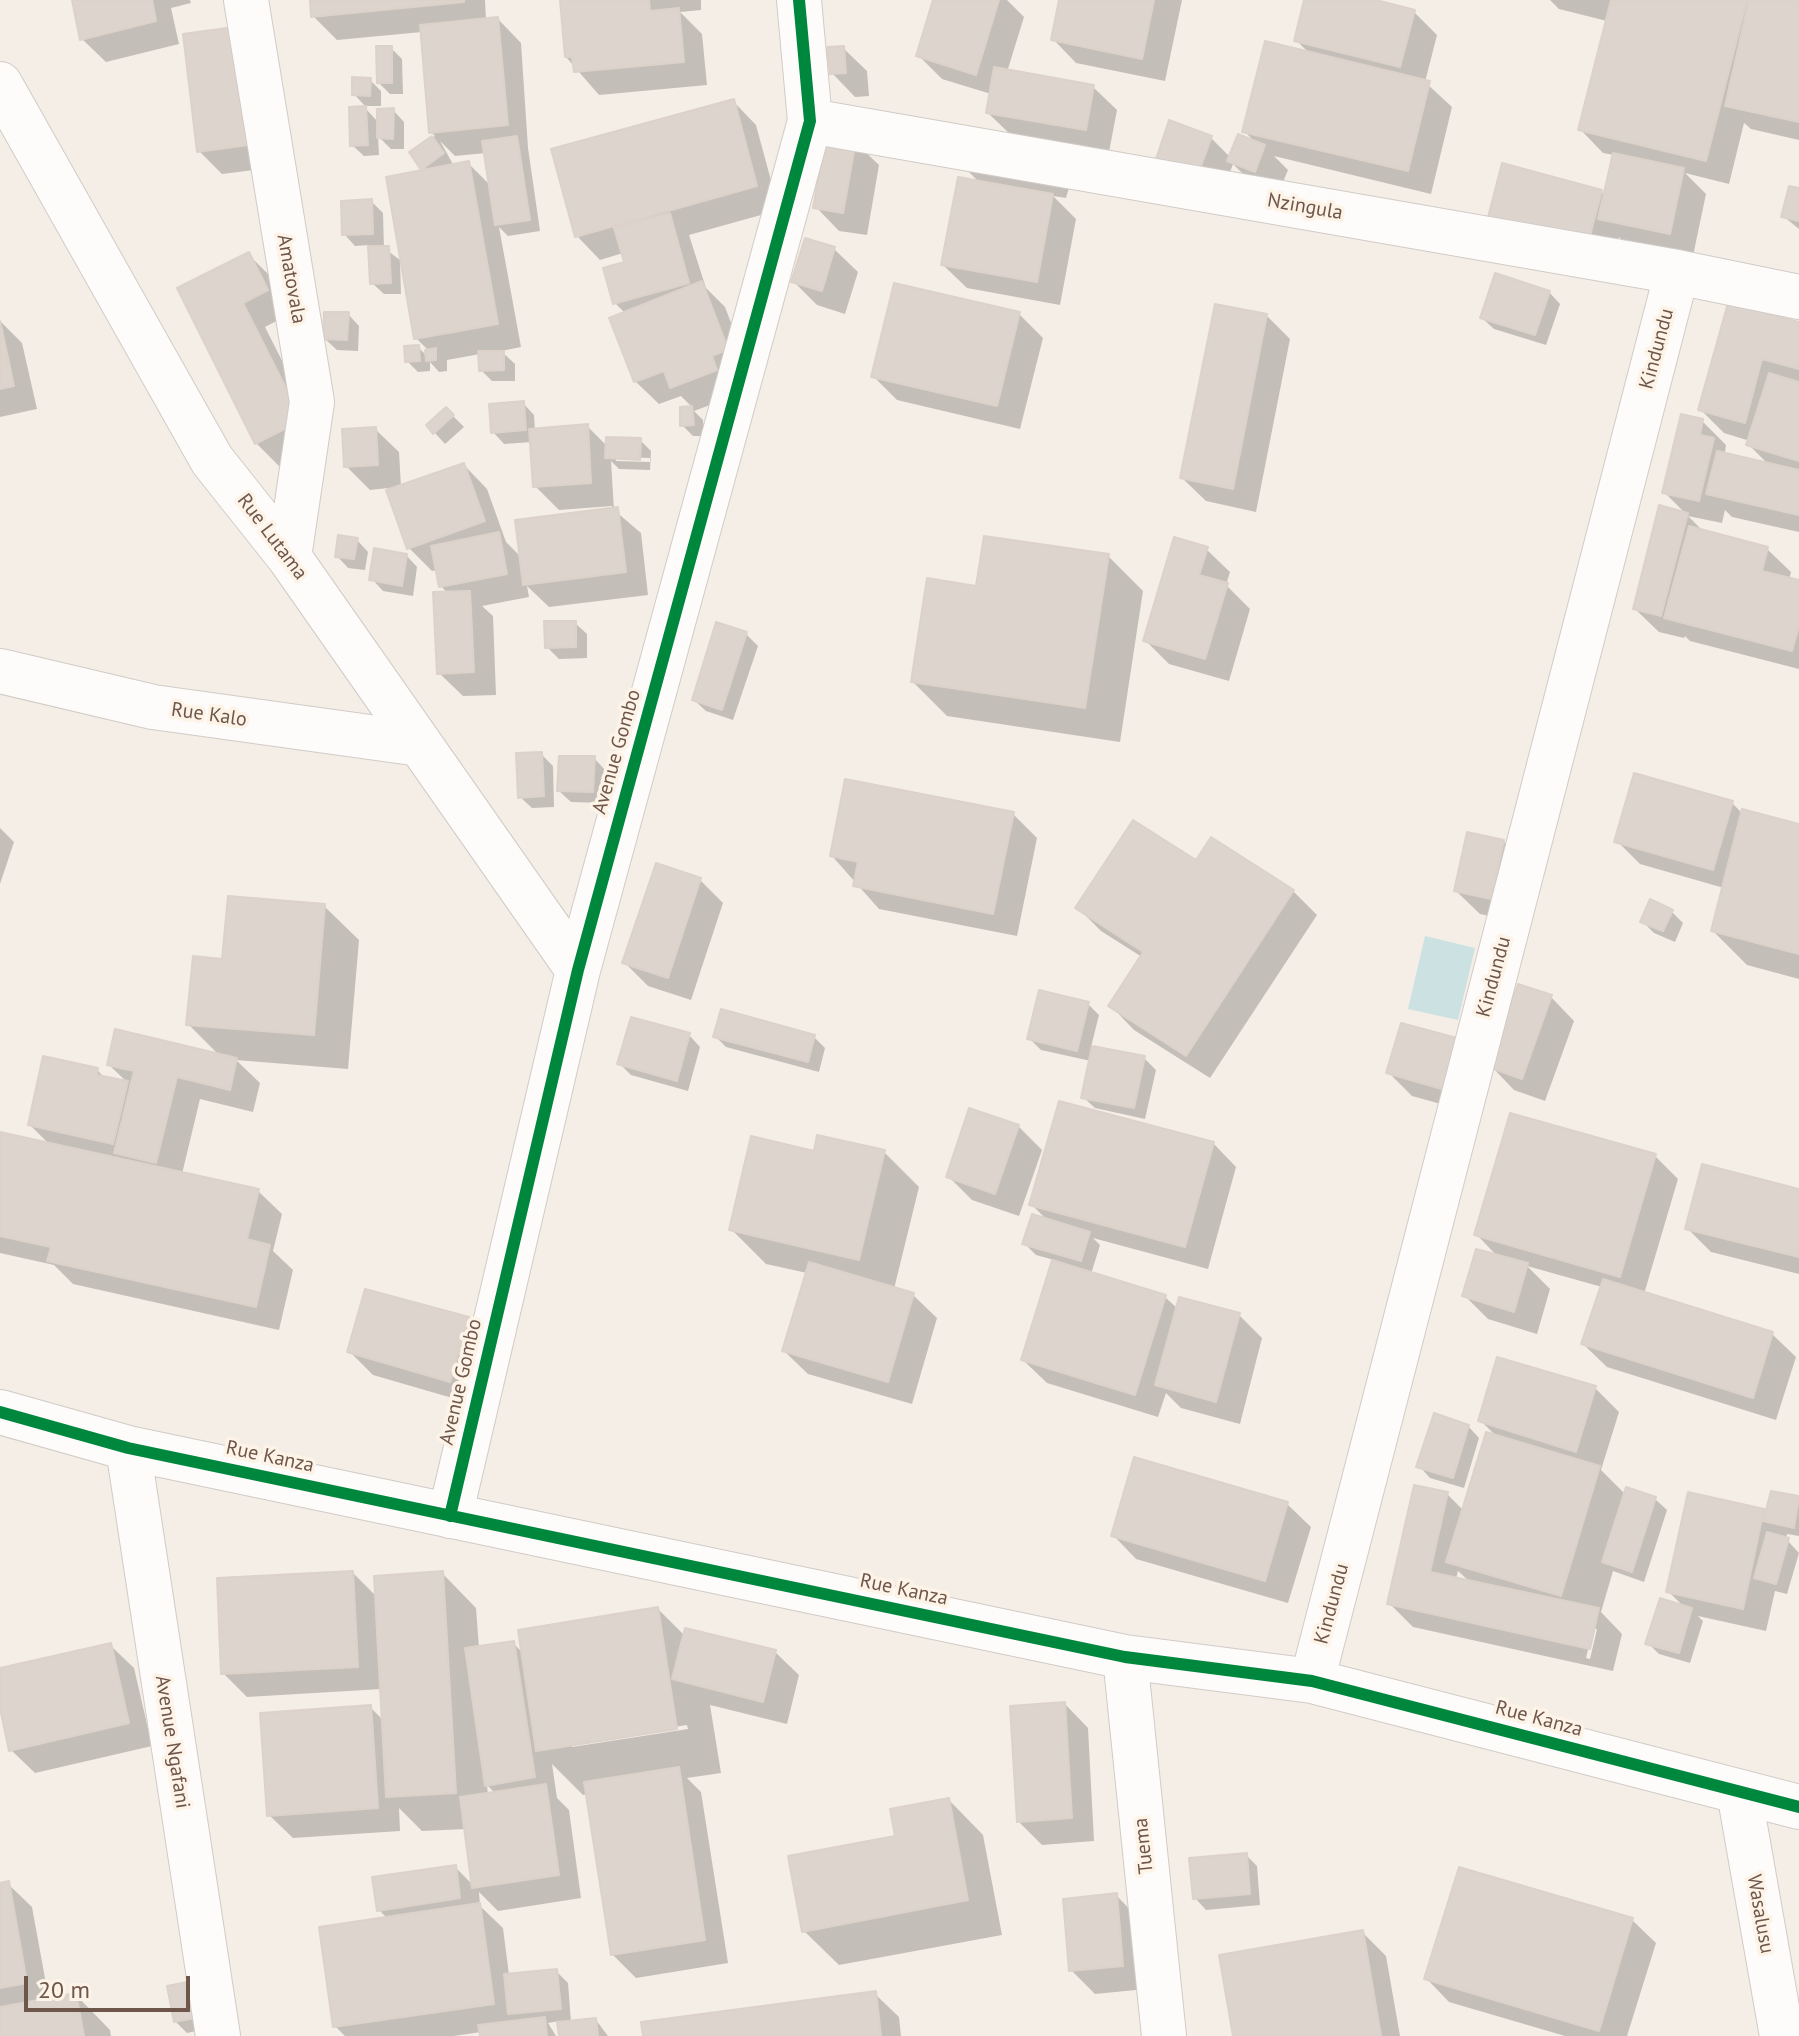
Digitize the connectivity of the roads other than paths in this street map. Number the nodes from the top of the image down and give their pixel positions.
1 (246, 0) edge
2 (799, 0) edge
3 (0, 84) edge
4 (810, 121) junction
5 (1677, 272) junction
6 (1799, 297) edge
7 (289, 557) junction
8 (0, 671) edge
9 (420, 744) junction
10 (578, 970) junction
11 (0, 1412) edge
12 (128, 1448) junction
13 (450, 1516) junction
14 (1125, 1657) junction
15 (1312, 1681) junction
16 (1739, 1792) junction
17 (1799, 1807) edge
18 (218, 2036) edge
19 (1164, 2036) edge
20 (1782, 2036) edge

1 - 7 street, Amatovala
2 - 4 street, Avenue Gombo
3 - 7 street, Rue Lutama
4 - 5 street, Nzingula
4 - 10 street, Avenue Gombo
5 - 6 street, Nzingula
5 - 15 street, Kindundu
7 - 9 street, Rue Lutama
8 - 9 street, Rue Kalo
9 - 10 street, Rue Lutama
10 - 13 street, Avenue Gombo
11 - 12 street, Rue Kanza
12 - 13 street, Rue Kanza
12 - 18 street, Avenue Ngafani
13 - 14 street, Rue Kanza
14 - 15 street, Rue Kanza
14 - 19 street, Tuema
15 - 16 street, Rue Kanza
16 - 17 street, Rue Kanza
16 - 20 street, Wasalusu

